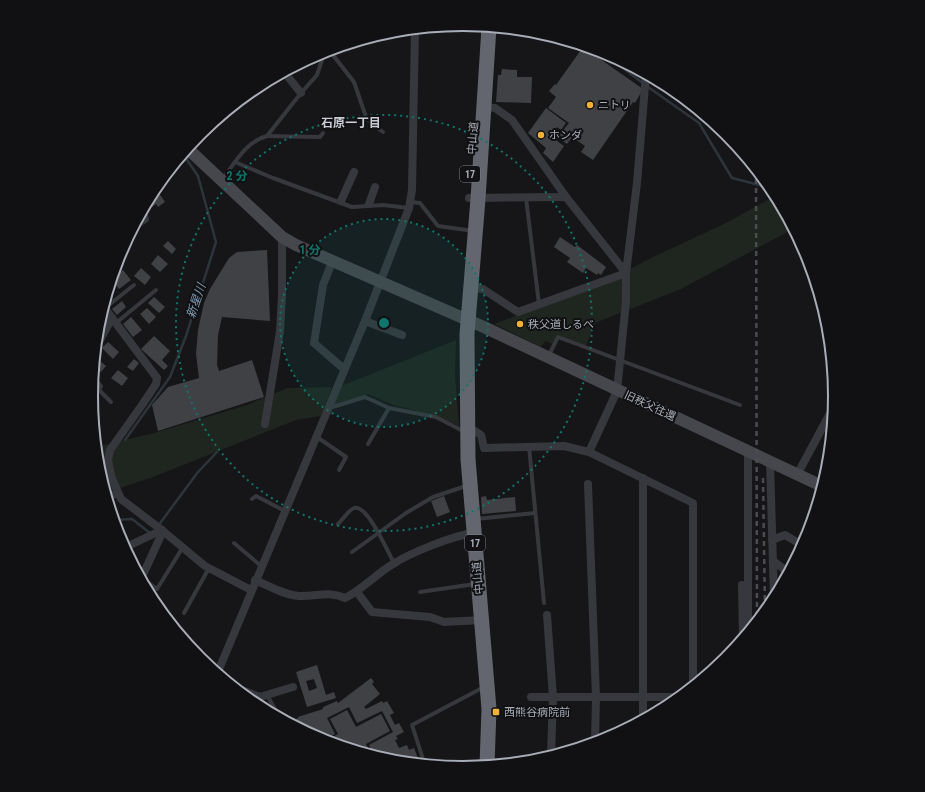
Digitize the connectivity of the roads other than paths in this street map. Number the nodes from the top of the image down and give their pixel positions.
1 (483, 32) edge
2 (483, 32) edge
3 (414, 34) edge
4 (333, 55) edge
5 (322, 59) edge
6 (287, 76) edge
7 (646, 81) edge
8 (301, 93) junction
9 (484, 107) junction
10 (383, 132) dead end
11 (322, 133) dead end
12 (267, 136) junction
13 (191, 152) edge
14 (235, 162) junction
15 (354, 172) dead end
16 (222, 181) junction
17 (375, 187) dead end
18 (566, 197) junction
19 (473, 198) junction
20 (526, 198) junction
21 (341, 201) junction
22 (369, 204) junction
23 (410, 205) junction
24 (466, 230) junction
25 (282, 236) junction
26 (332, 262) junction
27 (626, 273) junction
28 (380, 282) junction
29 (134, 285) dead end
30 (470, 287) junction
31 (156, 290) dead end
32 (110, 303) edge
33 (539, 305) junction
34 (108, 312) edge
35 (114, 321) junction
36 (365, 321) junction
37 (473, 322) junction
38 (402, 335) dead end
39 (103, 337) edge
40 (548, 358) junction
41 (620, 361) junction
42 (344, 369) junction
43 (98, 383) edge
44 (617, 391) junction
45 (111, 402) dead end
46 (740, 405) dead end
47 (389, 408) junction
48 (327, 409) junction
49 (827, 419) edge
50 (265, 424) dead end
51 (467, 432) junction
52 (316, 437) junction
53 (368, 444) dead end
54 (529, 446) junction
55 (589, 452) junction
56 (748, 452) junction
57 (770, 462) junction
58 (339, 470) dead end
59 (797, 475) junction
60 (643, 478) junction
61 (470, 484) junction
62 (588, 484) dead end
63 (816, 484) edge
64 (118, 493) junction
65 (112, 495) edge
66 (252, 499) dead end
67 (285, 511) junction
68 (535, 513) junction
69 (338, 524) dead end
70 (474, 526) junction
71 (163, 530) junction
72 (378, 532) junction
73 (772, 540) junction
74 (234, 543) dead end
75 (797, 543) edge
76 (130, 545) edge
77 (183, 547) junction
78 (352, 552) dead end
79 (773, 561) junction
80 (394, 563) junction
81 (261, 566) junction
82 (208, 568) junction
83 (784, 569) edge
84 (144, 573) edge
85 (256, 580) junction
86 (479, 584) junction
87 (150, 585) edge
88 (742, 585) dead end
89 (774, 587) edge
90 (251, 590) junction
91 (357, 592) junction
92 (420, 592) dead end
93 (544, 603) dead end
94 (184, 613) dead end
95 (547, 615) dead end
96 (482, 620) junction
97 (748, 623) edge
98 (743, 630) edge
99 (220, 668) edge
100 (693, 679) edge
101 (487, 686) junction
102 (294, 687) dead end
103 (252, 694) edge
104 (267, 695) junction
105 (553, 697) junction
106 (642, 697) junction
107 (531, 698) dead end
108 (596, 698) junction
109 (667, 698) edge
110 (275, 709) edge
111 (643, 713) edge
112 (595, 736) edge
113 (551, 750) edge
114 (423, 759) edge
115 (487, 760) edge

1 - 9 highway, 中山道 / 17
2 - 19 highway, 中山道 / 17
3 - 23 street
4 - 10 lane
5 - 8 lane
6 - 8 street
7 - 27 street
8 - 12 lane
9 - 18 street
9 - 19 highway, 中山道 / 17
11 - 12 lane
12 - 14 lane
13 - 16 street, 旧秩父往還
14 - 16 lane
14 - 21 lane
15 - 21 street
16 - 25 street, 旧秩父往還
17 - 22 street
18 - 20 street
18 - 27 street
19 - 20 street
19 - 24 highway, 中山道 / 17
19 - 30 highway, 中山道 / 17
20 - 33 lane
21 - 22 lane
22 - 23 lane
23 - 24 lane
23 - 28 street
24 - 37 highway, 中山道 / 17
25 - 26 street, 旧秩父往還
25 - 50 street
26 - 28 street, 旧秩父往還
26 - 42 street
27 - 33 street
27 - 41 street
28 - 36 street
28 - 37 street, 旧秩父往還
29 - 32 lane
30 - 33 street
30 - 37 highway, 中山道 / 17
31 - 35 lane
34 - 35 street
35 - 39 street
35 - 64 street
36 - 38 street
36 - 42 street
37 - 40 street, 旧秩父往還
37 - 51 highway, 中山道 / 17
40 - 41 lane
40 - 44 street, 旧秩父往還
41 - 44 street
41 - 46 lane
42 - 48 street
43 - 45 lane
44 - 55 street
44 - 56 street, 旧秩父往還
47 - 48 lane
47 - 51 lane
47 - 53 lane
48 - 52 street
49 - 59 street
51 - 54 street
51 - 61 highway, 中山道 / 17
52 - 58 lane
52 - 67 street
54 - 55 street
54 - 68 lane
55 - 60 street
56 - 57 street, 旧秩父往還
56 - 97 street
57 - 59 street, 旧秩父往還
57 - 73 street
59 - 63 street, 旧秩父往還
60 - 100 street
60 - 106 street
61 - 70 highway, 中山道 / 17
61 - 72 lane
62 - 108 street
64 - 65 street
64 - 71 street
66 - 67 lane
67 - 81 street
68 - 70 lane
68 - 93 lane
69 - 72 lane
70 - 80 street
70 - 86 highway, 中山道 / 17
71 - 76 street
71 - 77 street
71 - 84 street
72 - 78 lane
72 - 80 lane
73 - 75 street
73 - 79 street
74 - 81 lane
77 - 82 street
77 - 87 lane
79 - 83 street
79 - 89 street
80 - 91 street
81 - 85 street
82 - 90 street
82 - 94 lane
85 - 90 street
85 - 91 street
86 - 92 lane
86 - 96 highway, 中山道 / 17
88 - 98 street
90 - 99 street
91 - 96 street
95 - 105 street
96 - 101 highway, 中山道 / 17
101 - 114 lane
101 - 115 highway, 中山道 / 17
102 - 104 street
103 - 104 street
104 - 110 lane
105 - 107 street
105 - 108 street
105 - 113 street
106 - 108 street
106 - 109 street
106 - 111 street
108 - 112 street

